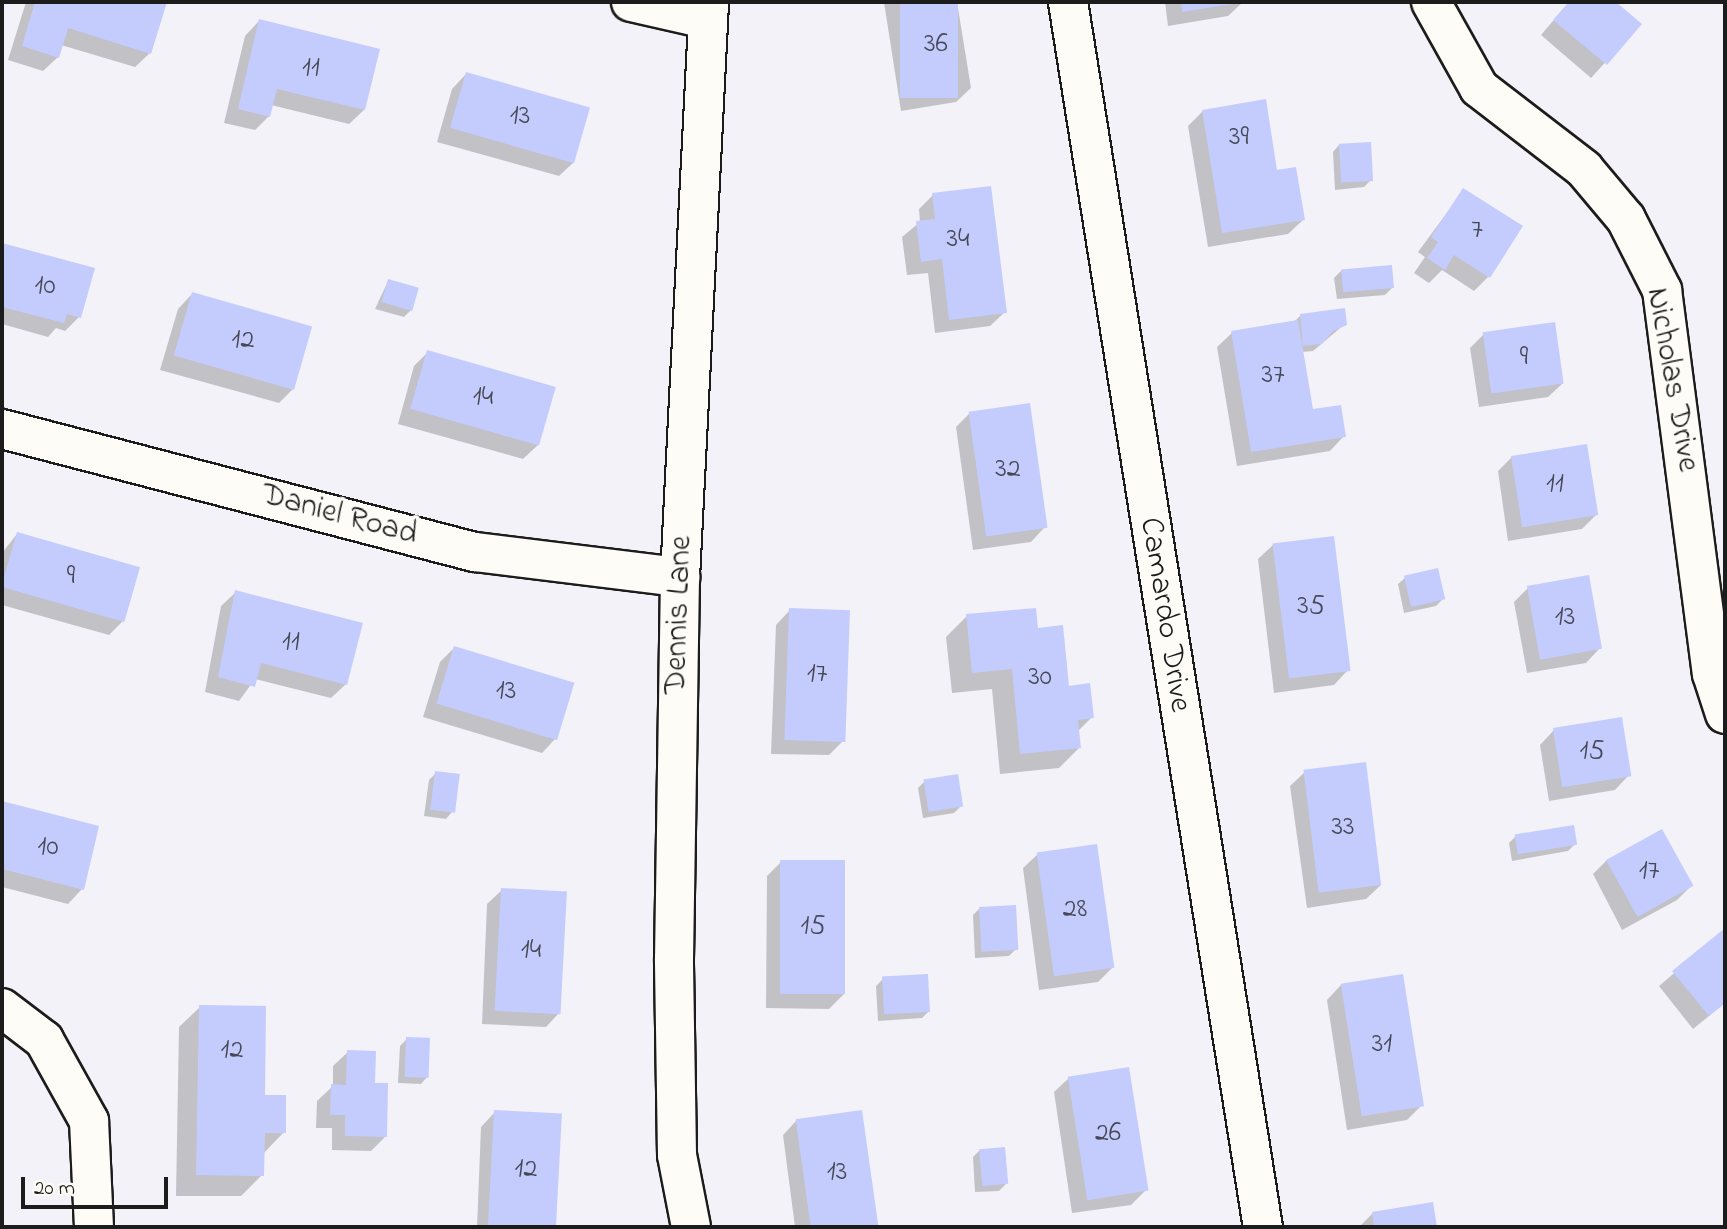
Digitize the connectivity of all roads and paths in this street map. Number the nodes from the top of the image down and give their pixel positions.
1 (631, 2) edge
2 (1068, 2) edge
3 (1431, 2) edge
4 (708, 11) edge
5 (2, 429) edge
6 (680, 577) junction
7 (1725, 714) edge
8 (2, 1008) edge
9 (94, 1227) edge
10 (691, 1227) edge
11 (1263, 1227) edge

1 - 4 street
2 - 11 street, Camardo Drive
3 - 7 street, Nicholas Drive
4 - 6 street, Dennis Lane
5 - 6 street, Daniel Road
6 - 10 street, Dennis Lane
8 - 9 street

